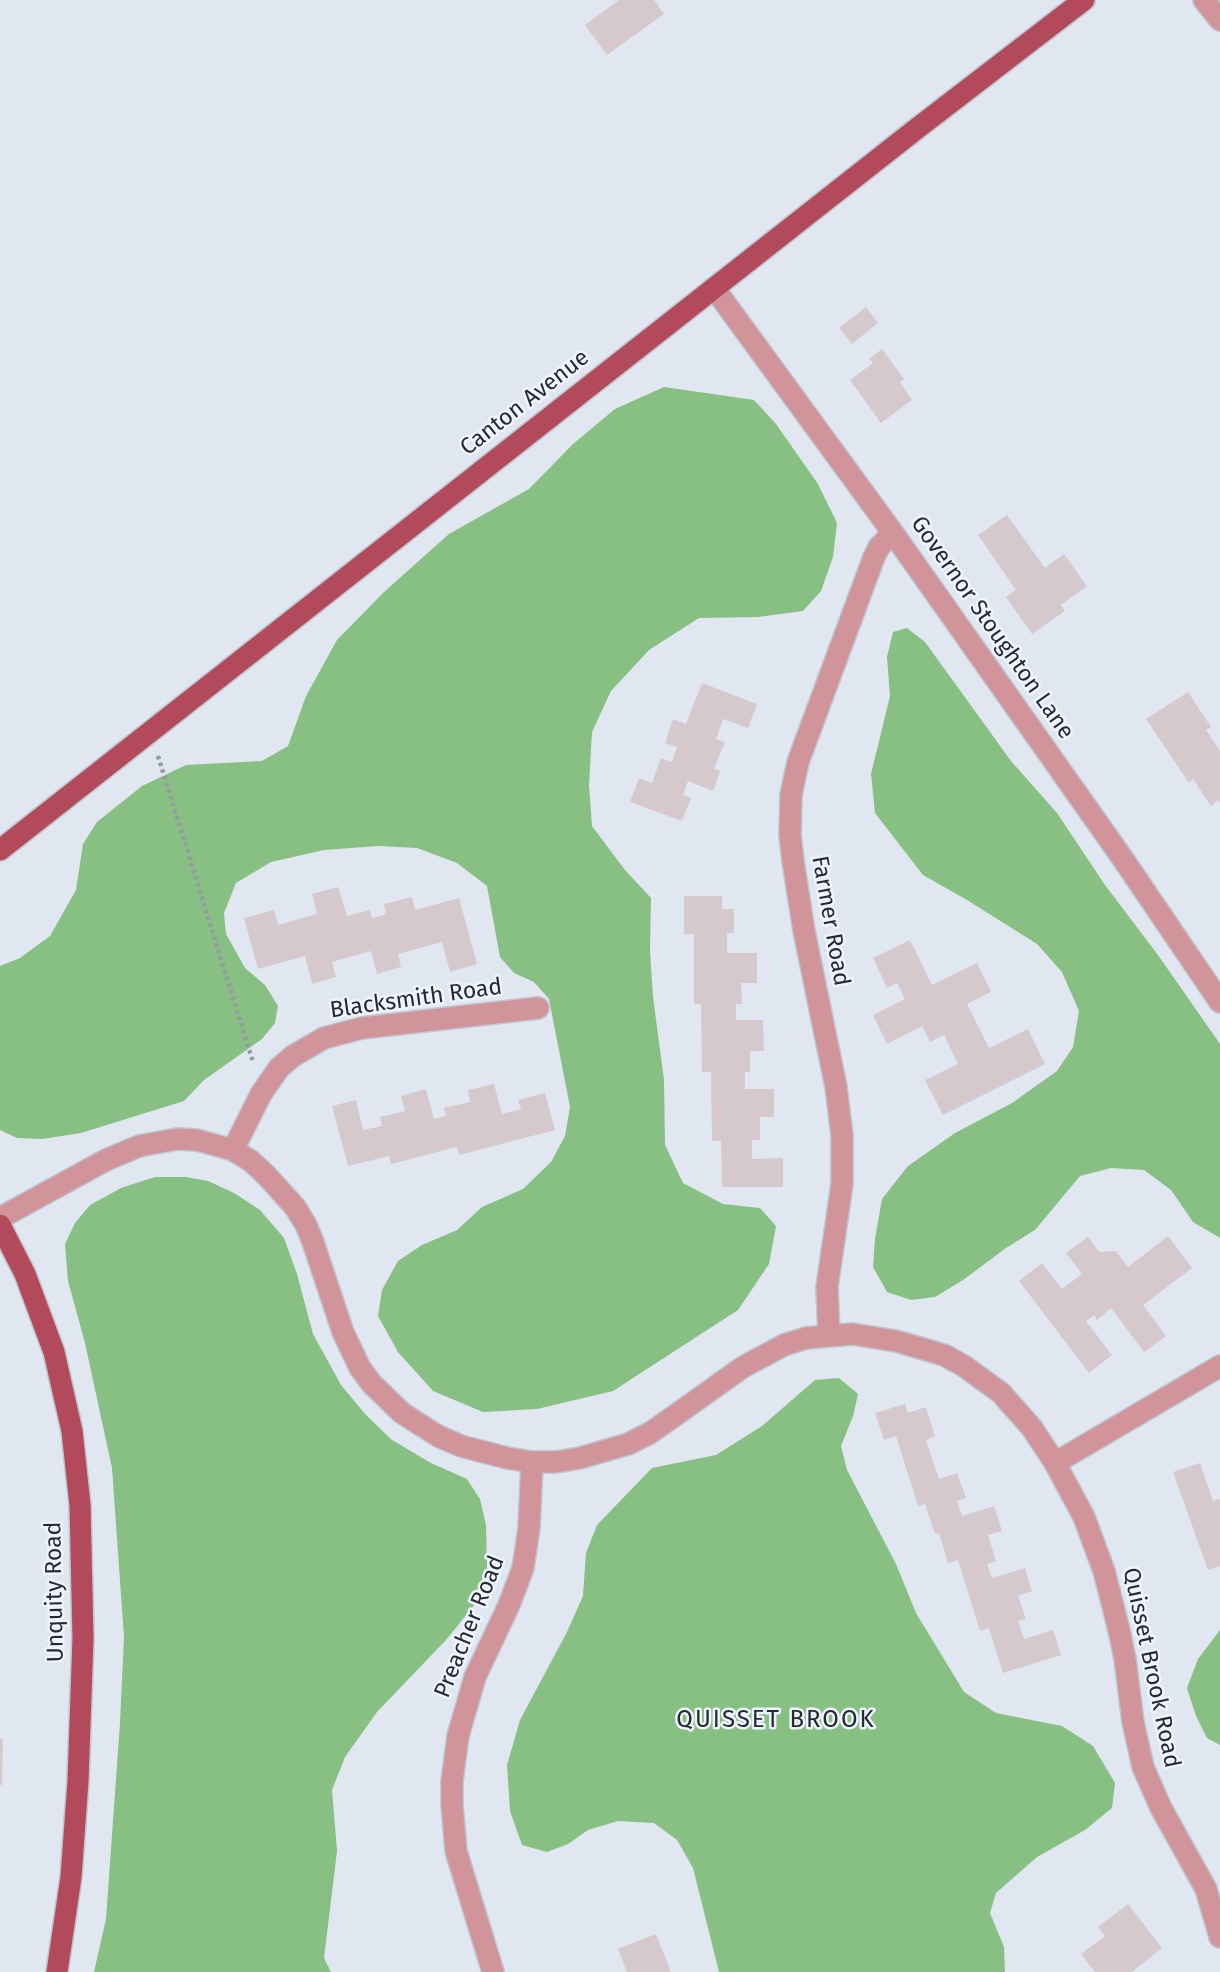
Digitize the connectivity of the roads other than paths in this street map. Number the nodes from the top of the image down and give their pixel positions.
1 (1084, 0) edge
2 (1204, 0) edge
3 (1220, 20) edge
4 (714, 288) junction
5 (893, 533) junction
6 (0, 850) edge
7 (1220, 1002) edge
8 (538, 1009) dead end
9 (233, 1150) junction
10 (0, 1218) edge
11 (0, 1225) edge
12 (828, 1335) junction
13 (1220, 1366) edge
14 (532, 1462) junction
15 (1055, 1463) junction
16 (1220, 1937) edge
17 (57, 1972) edge
18 (493, 1972) edge

1 - 4 main road, Canton Avenue
2 - 3 street
4 - 5 street, Governor Stoughton Lane
4 - 6 main road, Canton Avenue
5 - 7 street, Governor Stoughton Lane
5 - 12 street, Farmer Road
8 - 9 street, Blacksmith Road
9 - 10 street, Quisset Brook Road
9 - 14 street, Quisset Brook Road
11 - 17 main road, Unquity Road
12 - 14 street, Quisset Brook Road
12 - 15 street, Quisset Brook Road
13 - 15 street
14 - 18 street, Preacher Road
15 - 16 street, Quisset Brook Road

